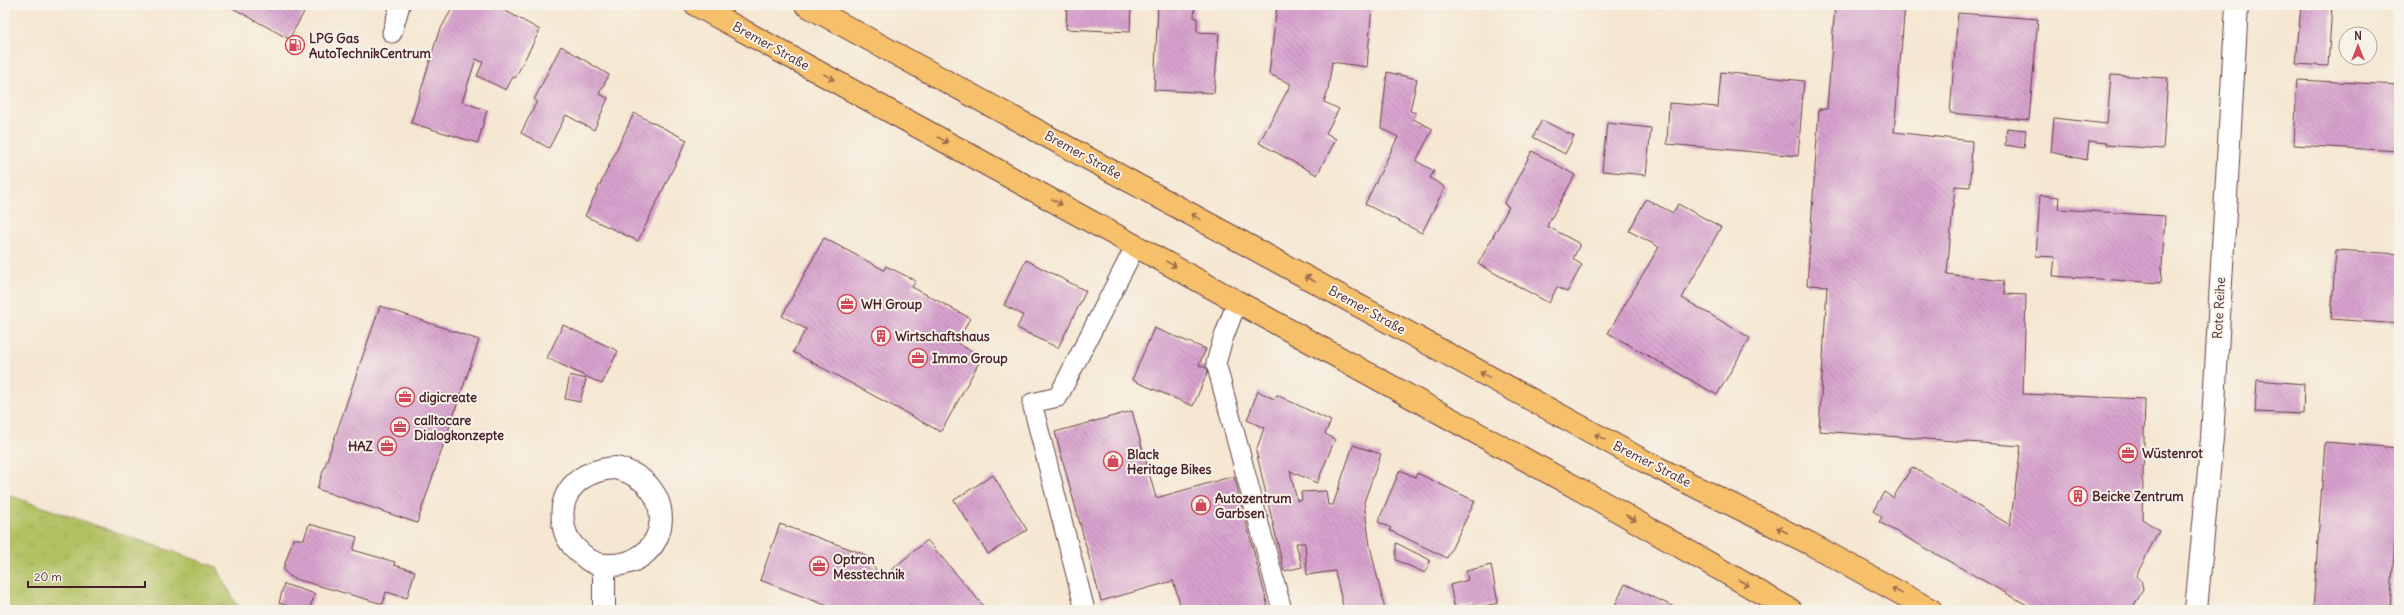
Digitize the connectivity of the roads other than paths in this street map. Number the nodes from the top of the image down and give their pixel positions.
1 (400, 5) edge
2 (696, 5) edge
3 (806, 5) edge
4 (2237, 5) edge
5 (392, 33) dead end
6 (1136, 245) junction
7 (1237, 302) junction
8 (604, 565) junction
9 (604, 610) edge
10 (1085, 610) edge
11 (1282, 610) edge
12 (1791, 610) edge
13 (1931, 610) edge
14 (2196, 610) edge

1 - 5 lane
2 -> 6 main road, Bremer Straße
13 -> 3 main road, Bremer Straße
4 - 14 street, Rote Reihe
6 -> 7 main road, Bremer Straße
6 - 10 lane
7 - 11 lane
7 -> 12 main road, Bremer Straße
8 - 8 street
8 - 9 street

